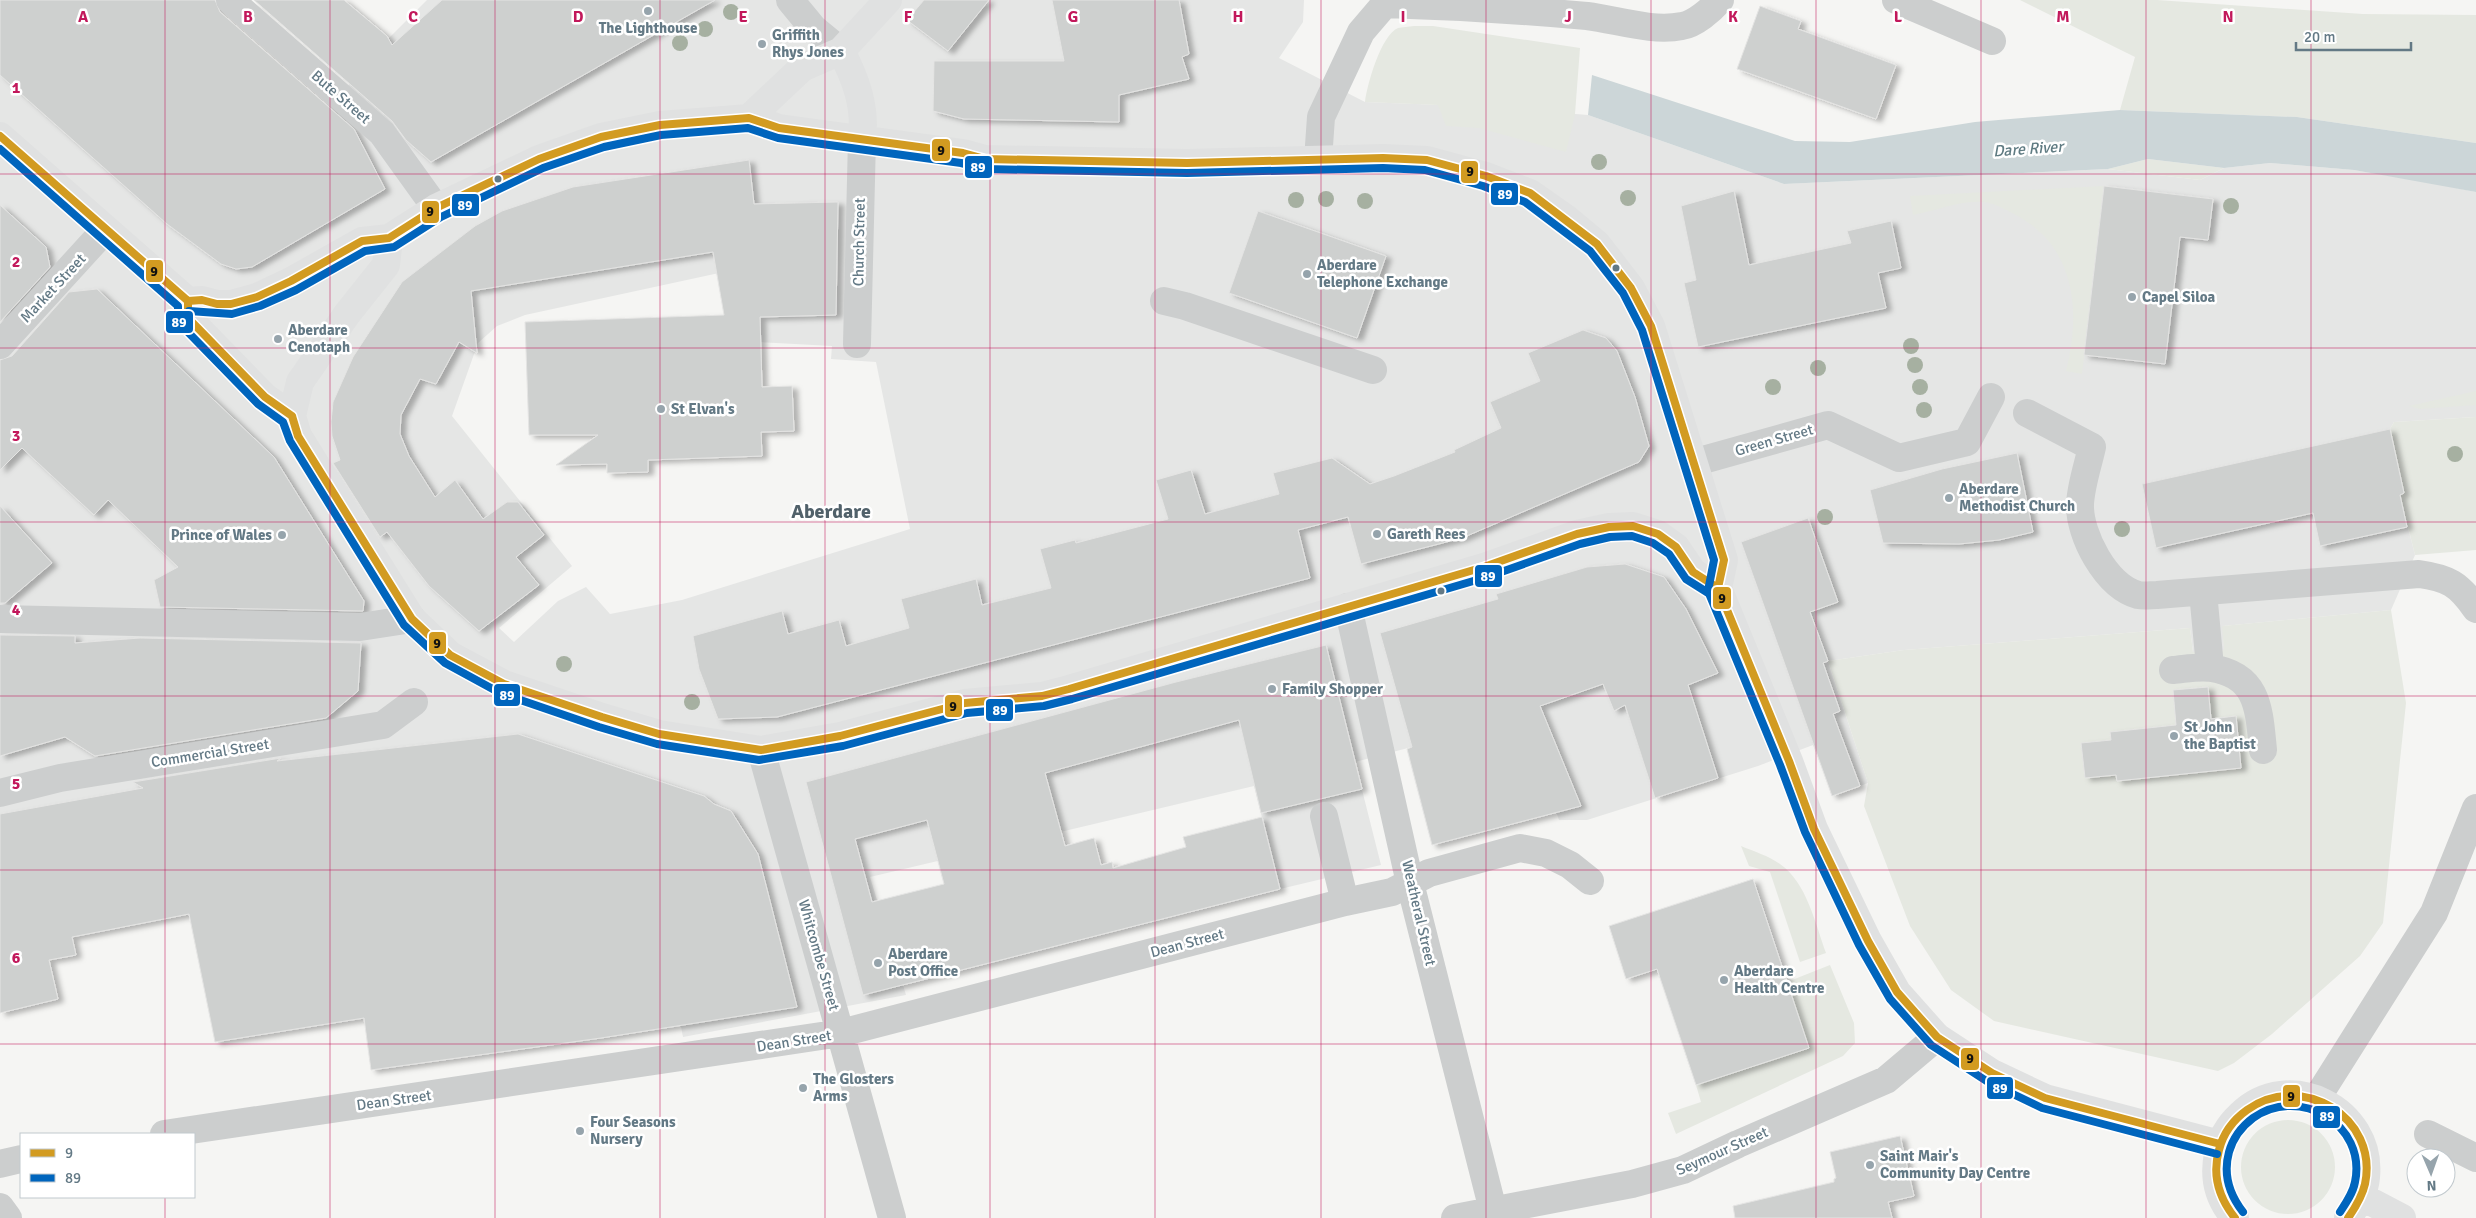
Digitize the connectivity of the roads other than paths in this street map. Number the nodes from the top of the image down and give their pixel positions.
1 (230, 0) edge
2 (790, 0) edge
3 (888, 0) edge
4 (1720, 0) edge
5 (1896, 0) edge
6 (1385, 2) edge
7 (1992, 41) dead end
8 (841, 51) junction
9 (749, 118) junction
10 (0, 136) edge
11 (862, 139) junction
12 (1318, 160) junction
13 (436, 208) junction
14 (105, 230) junction
15 (389, 238) junction
16 (188, 301) junction
17 (1164, 301) dead end
18 (857, 344) dead end
19 (0, 345) edge
20 (1373, 370) dead end
21 (1991, 396) dead end
22 (2027, 413) dead end
23 (292, 416) junction
24 (1703, 460) dead end
25 (1718, 588) junction
26 (2204, 592) junction
27 (2473, 597) edge
28 (1348, 607) junction
29 (0, 619) edge
30 (412, 619) junction
31 (2210, 667) junction
32 (2173, 670) dead end
33 (414, 702) dead end
34 (761, 750) junction
35 (2263, 750) dead end
36 (0, 793) edge
37 (2476, 808) edge
38 (1324, 816) dead end
39 (1590, 881) dead end
40 (1410, 883) junction
41 (1345, 902) junction
42 (841, 1033) junction
43 (1937, 1037) junction
44 (2317, 1098) junction
45 (171, 1133) edge
46 (2428, 1134) dead end
47 (2220, 1144) junction
48 (2476, 1158) edge
49 (20, 1159) edge
50 (0, 1164) edge
51 (0, 1207) edge
52 (2355, 1207) edge
53 (1494, 1214) edge
54 (8, 1218) edge
55 (892, 1218) edge
56 (1455, 1218) edge
57 (2235, 1218) edge
58 (2402, 1218) edge

1 - 13 street, Bute Street
2 - 8 street
3 - 8 main road
4 - 6 street
5 - 7 street
6 - 12 street
8 - 9 main road
8 - 11 main road
9 - 11 main road
9 - 13 main road
10 - 14 main road
11 - 12 main road
11 - 18 street, Church Street
12 - 25 main road
13 - 15 main road
14 - 16 main road
14 - 19 street, Market Street
15 - 16 main road
15 - 23 main road
16 - 23 main road
17 - 20 street
21 - 24 street, Green Street
22 - 26 street
23 - 30 main road
25 - 28 main road
25 - 43 main road
26 - 27 street
26 - 31 street
28 - 34 main road
28 - 40 street, Weatheral Street
29 - 30 street
30 - 34 main road
31 - 32 street
31 - 35 street
33 - 36 street, Commercial Street
34 - 42 street, Whitcombe Street
37 - 44 street
38 - 41 street
39 - 40 street, Dean Street
40 - 41 street, Dean Street
40 - 53 street, Weatheral Street
41 - 42 street, Dean Street
42 - 45 street, Dean Street
42 - 55 street, Whitcombe Street
43 - 47 main road
43 - 53 street, Seymour Street
44 - 47 main road
44 - 52 main road
46 - 48 street
47 - 57 main road
49 - 50 street
51 - 54 street
52 - 58 main road
53 - 56 street, Seymour Street

